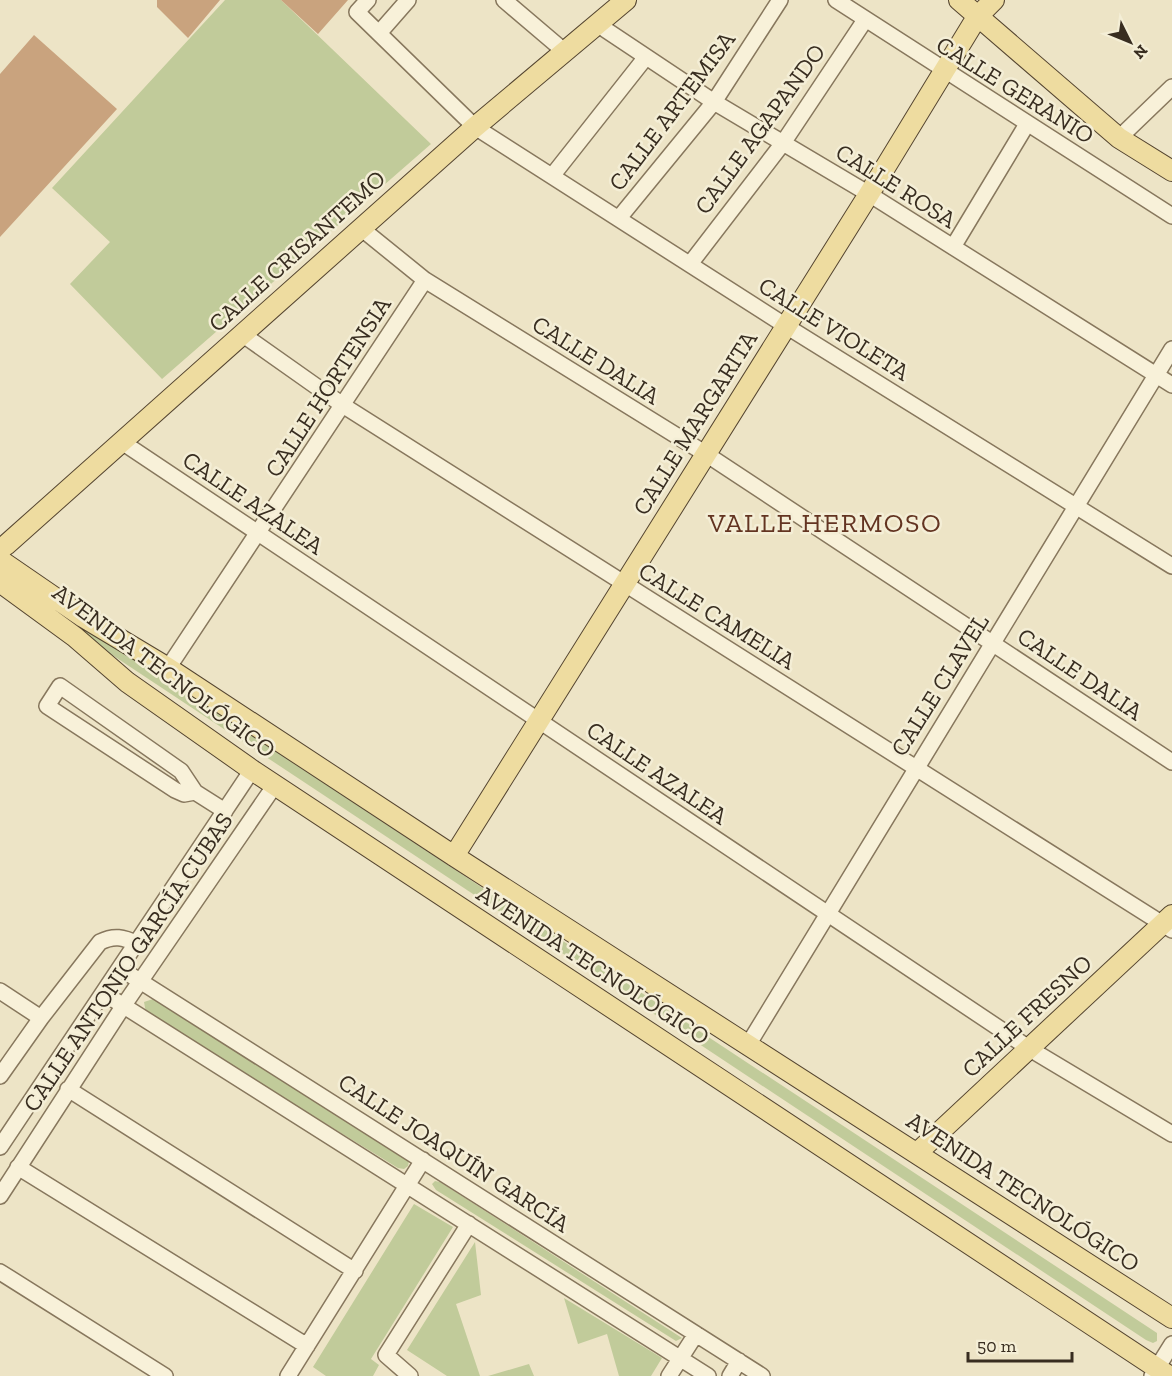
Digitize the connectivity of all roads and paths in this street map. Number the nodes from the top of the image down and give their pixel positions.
1 (368, 0) edge
2 (408, 0) edge
3 (504, 0) edge
4 (626, 0) edge
5 (780, 0) edge
6 (836, 0) edge
7 (959, 0) edge
8 (994, 0) edge
9 (977, 17) junction
10 (865, 20) junction
11 (597, 24) junction
12 (380, 32) junction
13 (564, 51) junction
14 (646, 57) junction
15 (944, 72) junction
16 (1172, 87) edge
17 (714, 102) junction
18 (1028, 124) junction
19 (475, 127) junction
20 (1119, 138) junction
21 (783, 143) junction
22 (1172, 171) edge
23 (552, 176) junction
24 (869, 194) junction
25 (1172, 216) edge
26 (619, 218) junction
27 (362, 229) junction
28 (952, 247) junction
29 (690, 264) junction
30 (424, 280) junction
31 (786, 326) junction
32 (242, 334) junction
33 (1172, 350) edge
34 (1157, 375) junction
35 (1172, 385) edge
36 (344, 405) junction
37 (122, 442) junction
38 (706, 454) junction
39 (1077, 505) junction
40 (258, 533) junction
41 (2, 549) edge
42 (1172, 566) edge
43 (0, 582) edge
44 (623, 584) junction
45 (0, 594) edge
46 (33, 594) junction
47 (993, 643) junction
48 (168, 668) junction
49 (539, 721) junction
50 (1172, 762) edge
51 (916, 766) junction
52 (252, 770) junction
53 (274, 785) junction
54 (195, 792) junction
55 (225, 811) junction
56 (454, 856) junction
57 (167, 899) junction
58 (186, 914) junction
59 (828, 914) junction
60 (1169, 923) edge
61 (138, 944) junction
62 (121, 969) junction
63 (141, 980) junction
64 (0, 991) edge
65 (105, 994) junction
66 (124, 1005) junction
67 (41, 1018) junction
68 (748, 1045) junction
69 (1030, 1049) junction
70 (0, 1076) edge
71 (68, 1089) junction
72 (1172, 1134) edge
73 (0, 1147) edge
74 (917, 1154) junction
75 (423, 1160) junction
76 (18, 1167) junction
77 (407, 1185) junction
78 (0, 1196) edge
79 (469, 1224) junction
80 (355, 1271) junction
81 (0, 1272) edge
82 (1169, 1312) edge
83 (696, 1334) junction
84 (1172, 1344) edge
85 (307, 1346) junction
86 (681, 1359) junction
87 (739, 1361) junction
88 (1159, 1373) edge
89 (165, 1376) edge
90 (288, 1376) edge
91 (410, 1376) edge
92 (669, 1376) edge
93 (708, 1376) edge
94 (730, 1376) edge
95 (762, 1376) edge

1 - 12 street, CALLE VIOLETA
2 - 12 street
3 - 13 street
4 - 11 main road, CALLE CRISANTEMO
5 - 17 street, CALLE ARTEMISA
6 - 10 street, CALLE GERANIO
7 - 9 main road
8 - 9 main road, CALLE MARGARITA
9 - 15 main road, CALLE MARGARITA
9 - 20 main road
10 - 15 street, CALLE GERANIO
10 - 21 street, CALLE AGAPANDO
11 - 13 main road, CALLE CRISANTEMO
11 - 14 street, CALLE ROSA
12 - 19 street, CALLE VIOLETA
13 - 19 main road, CALLE CRISANTEMO
14 - 17 street, CALLE ROSA
14 - 23 street
15 - 18 street, CALLE GERANIO
15 - 24 main road, CALLE MARGARITA
16 - 20 street
17 - 21 street, CALLE ROSA
17 - 26 street, CALLE ARTEMISA
18 - 25 street, CALLE GERANIO
18 - 28 street
19 - 23 street, CALLE VIOLETA
19 - 27 main road, CALLE CRISANTEMO
20 - 22 main road
21 - 24 street, CALLE ROSA
21 - 29 street, CALLE AGAPANDO
23 - 26 street, CALLE VIOLETA
24 - 28 street, CALLE ROSA
24 - 31 main road, CALLE MARGARITA
26 - 29 street, CALLE VIOLETA
27 - 30 street, CALLE DALIA
27 - 32 main road, CALLE CRISANTEMO
28 - 34 street, CALLE ROSA
29 - 31 street, CALLE VIOLETA
30 - 36 street, CALLE HORTENSIA
30 - 38 street, CALLE DALIA
31 - 38 main road, CALLE MARGARITA
31 - 39 street, CALLE VIOLETA
32 - 36 street, CALLE CAMELIA
32 - 37 main road, CALLE CRISANTEMO
33 - 34 street, CALLE CLAVEL
34 - 35 street, CALLE ROSA
34 - 39 street, CALLE CLAVEL
36 - 40 street, CALLE HORTENSIA
36 - 44 street, CALLE CAMELIA
37 - 40 street, CALLE AZALEA
37 - 41 main road, CALLE CRISANTEMO
38 - 44 main road, CALLE MARGARITA
38 - 47 street, CALLE DALIA
39 - 42 street, CALLE VIOLETA
39 - 47 street, CALLE CLAVEL
40 - 48 street, CALLE HORTENSIA
40 - 49 street, CALLE AZALEA
41 - 46 main road
43 - 46 main road, AVENIDA TECNOLÓGICO
44 - 49 main road, CALLE MARGARITA
44 - 51 street, CALLE CAMELIA
45 - 46 main road
46 - 48 main road, AVENIDA TECNOLÓGICO
46 - 52 main road, AVENIDA TECNOLÓGICO
47 - 50 street, CALLE DALIA
47 - 51 street, CALLE CLAVEL
48 - 56 main road, AVENIDA TECNOLÓGICO
49 - 56 main road, CALLE MARGARITA
49 - 59 street, CALLE AZALEA
51 - 59 street, CALLE CLAVEL
51 - 60 street, CALLE CAMELIA
52 - 53 main road, AVENIDA TECNOLÓGICO
52 - 55 street, CALLE ANTONIO GARCÍA CUBAS
53 - 58 street, CALLE ANTONIO GARCÍA CUBAS
53 - 88 main road, AVENIDA TECNOLÓGICO
54 - 54 street
54 - 55 street
55 - 57 street, CALLE ANTONIO GARCÍA CUBAS
56 - 68 main road, AVENIDA TECNOLÓGICO
57 - 58 street
57 - 61 street, CALLE ANTONIO GARCÍA CUBAS
58 - 63 street, CALLE ANTONIO GARCÍA CUBAS
59 - 68 street, CALLE CLAVEL
59 - 69 street, CALLE AZALEA
60 - 69 main road, CALLE FRESNO
61 - 62 street, CALLE ANTONIO GARCÍA CUBAS
61 - 67 street
62 - 63 street, CALLE JOAQUÍN GARCÍA
62 - 65 street, CALLE ANTONIO GARCÍA CUBAS
63 - 66 street, CALLE ANTONIO GARCÍA CUBAS
63 - 75 street, CALLE JOAQUÍN GARCÍA
64 - 67 street
65 - 66 street
65 - 73 street, CALLE ANTONIO GARCÍA CUBAS
66 - 71 street, CALLE ANTONIO GARCÍA CUBAS
66 - 77 street
67 - 70 street
68 - 74 main road, AVENIDA TECNOLÓGICO
69 - 72 street, CALLE AZALEA
69 - 74 main road, CALLE FRESNO
71 - 76 street, CALLE ANTONIO GARCÍA CUBAS
71 - 80 street
74 - 82 main road, AVENIDA TECNOLÓGICO
75 - 77 street
75 - 83 street, CALLE JOAQUÍN GARCÍA
76 - 78 street, CALLE ANTONIO GARCÍA CUBAS
76 - 85 street
77 - 79 street
77 - 80 street
79 - 86 street
79 - 91 street
80 - 85 street
81 - 89 street
83 - 86 street
83 - 87 street, CALLE JOAQUÍN GARCÍA
84 - 88 street
85 - 90 street
86 - 92 street
86 - 93 street
87 - 94 street
87 - 95 street, CALLE JOAQUÍN GARCÍA

